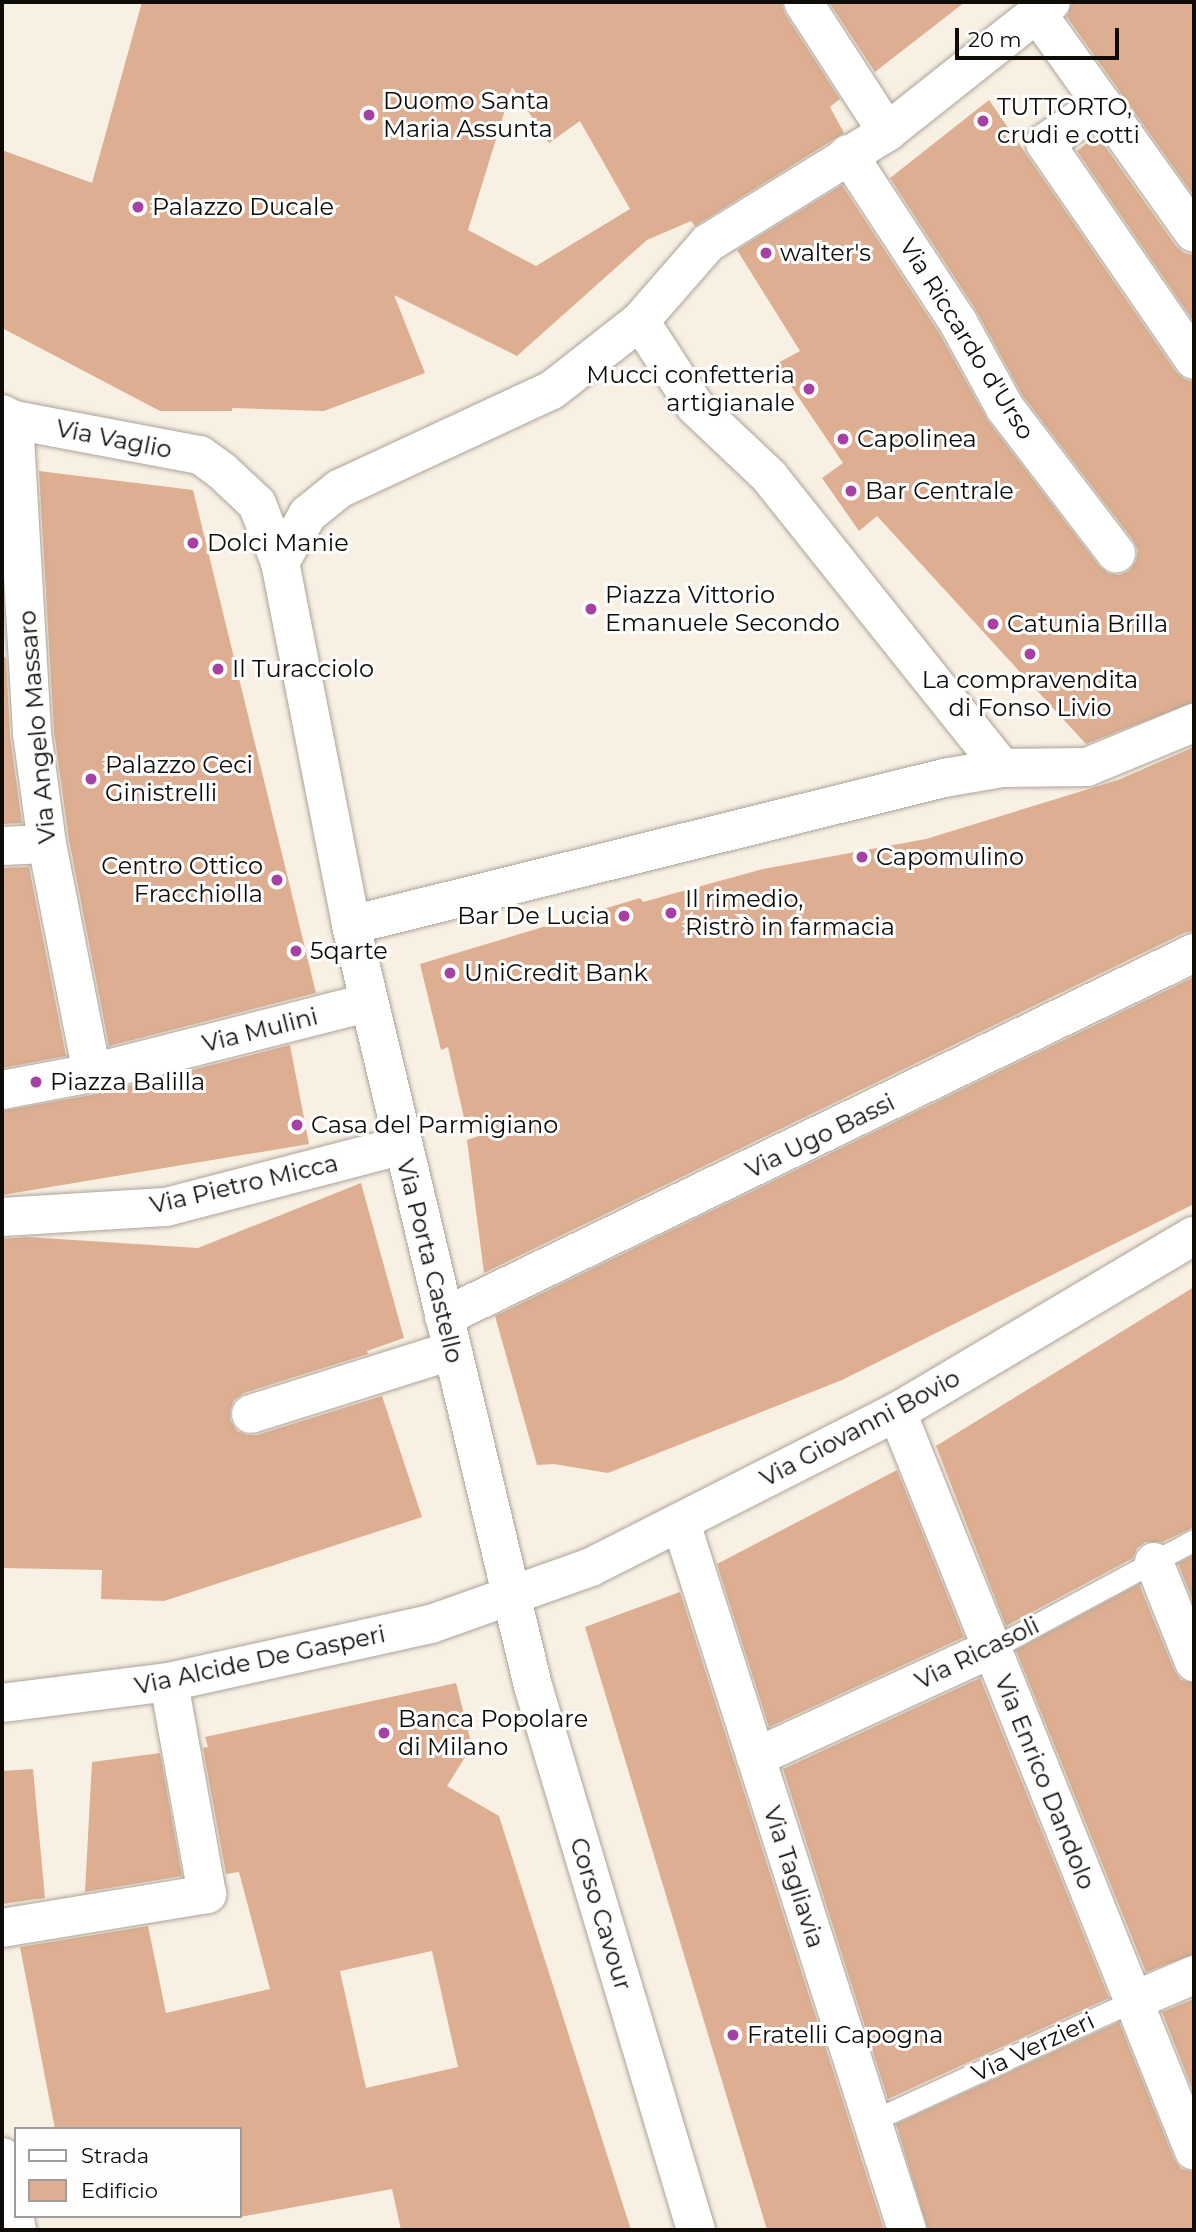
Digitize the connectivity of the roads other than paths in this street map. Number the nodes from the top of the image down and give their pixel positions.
1 (803, 2) edge
2 (1044, 7) edge
3 (1102, 104) junction
4 (887, 132) junction
5 (848, 155) junction
6 (1194, 233) edge
7 (640, 321) junction
8 (1194, 360) edge
9 (8, 417) edge
10 (1116, 553) dead end
11 (280, 562) junction
12 (14, 645) edge
13 (1194, 723) edge
14 (1002, 768) junction
15 (47, 844) junction
16 (2, 846) edge
17 (351, 925) junction
18 (1194, 953) edge
19 (367, 1003) junction
20 (82, 1075) junction
21 (2, 1090) edge
22 (401, 1146) junction
23 (2, 1217) edge
24 (1194, 1236) edge
25 (448, 1334) junction
26 (897, 1412) junction
27 (251, 1414) dead end
28 (681, 1523) junction
29 (1194, 1540) edge
30 (1154, 1562) junction
31 (514, 1597) junction
32 (991, 1649) junction
33 (1194, 1662) edge
34 (169, 1682) junction
35 (2, 1703) edge
36 (756, 1757) junction
37 (2, 1928) edge
38 (1194, 1975) edge
39 (1133, 2001) junction
40 (872, 2121) junction
41 (1194, 2151) edge
42 (2, 2157) edge
43 (14, 2215) edge
44 (696, 2230) edge
45 (907, 2230) edge

1 - 4 street
2 - 3 street
2 - 4 street
3 - 6 street
3 - 8 street
4 - 5 street
5 - 7 street
5 - 10 street, Via Riccardo d'Urso
7 - 11 street
7 - 14 street
9 - 11 street, Via Vaglio
9 - 12 street, Via Angelo Massaro
11 - 17 street
12 - 15 street, Via Angelo Massaro
13 - 14 street
14 - 17 street
15 - 16 street
15 - 20 street, Via Angelo Massaro
17 - 19 street, Via Porta Castello
18 - 25 street, Via Ugo Bassi
19 - 20 street, Via Mulini
19 - 22 street, Via Porta Castello
20 - 21 street
22 - 23 street, Via Pietro Micca
22 - 25 street, Via Porta Castello
24 - 26 street, Via Giovanni Bovio
25 - 27 street, Via Ugo Bassi
25 - 31 street, Via Porta Castello
26 - 28 street, Via Giovanni Bovio
26 - 32 street, Via Enrico Dandolo
28 - 31 street, Via Giovanni Bovio
28 - 36 street, Via Tagliavia
29 - 30 lane, Via Ricasoli
30 - 32 lane, Via Ricasoli
30 - 33 street
31 - 34 street, Via Alcide De Gasperi
31 - 44 street, Corso Cavour
32 - 36 street, Via Ricasoli
32 - 39 street, Via Enrico Dandolo
34 - 35 street, Via Alcide De Gasperi
34 - 37 street
36 - 40 street, Via Tagliavia
38 - 39 street, Via Verzieri
39 - 40 lane, Via Verzieri
39 - 41 street, Via Enrico Dandolo
40 - 45 street, Via Tagliavia
42 - 43 street

